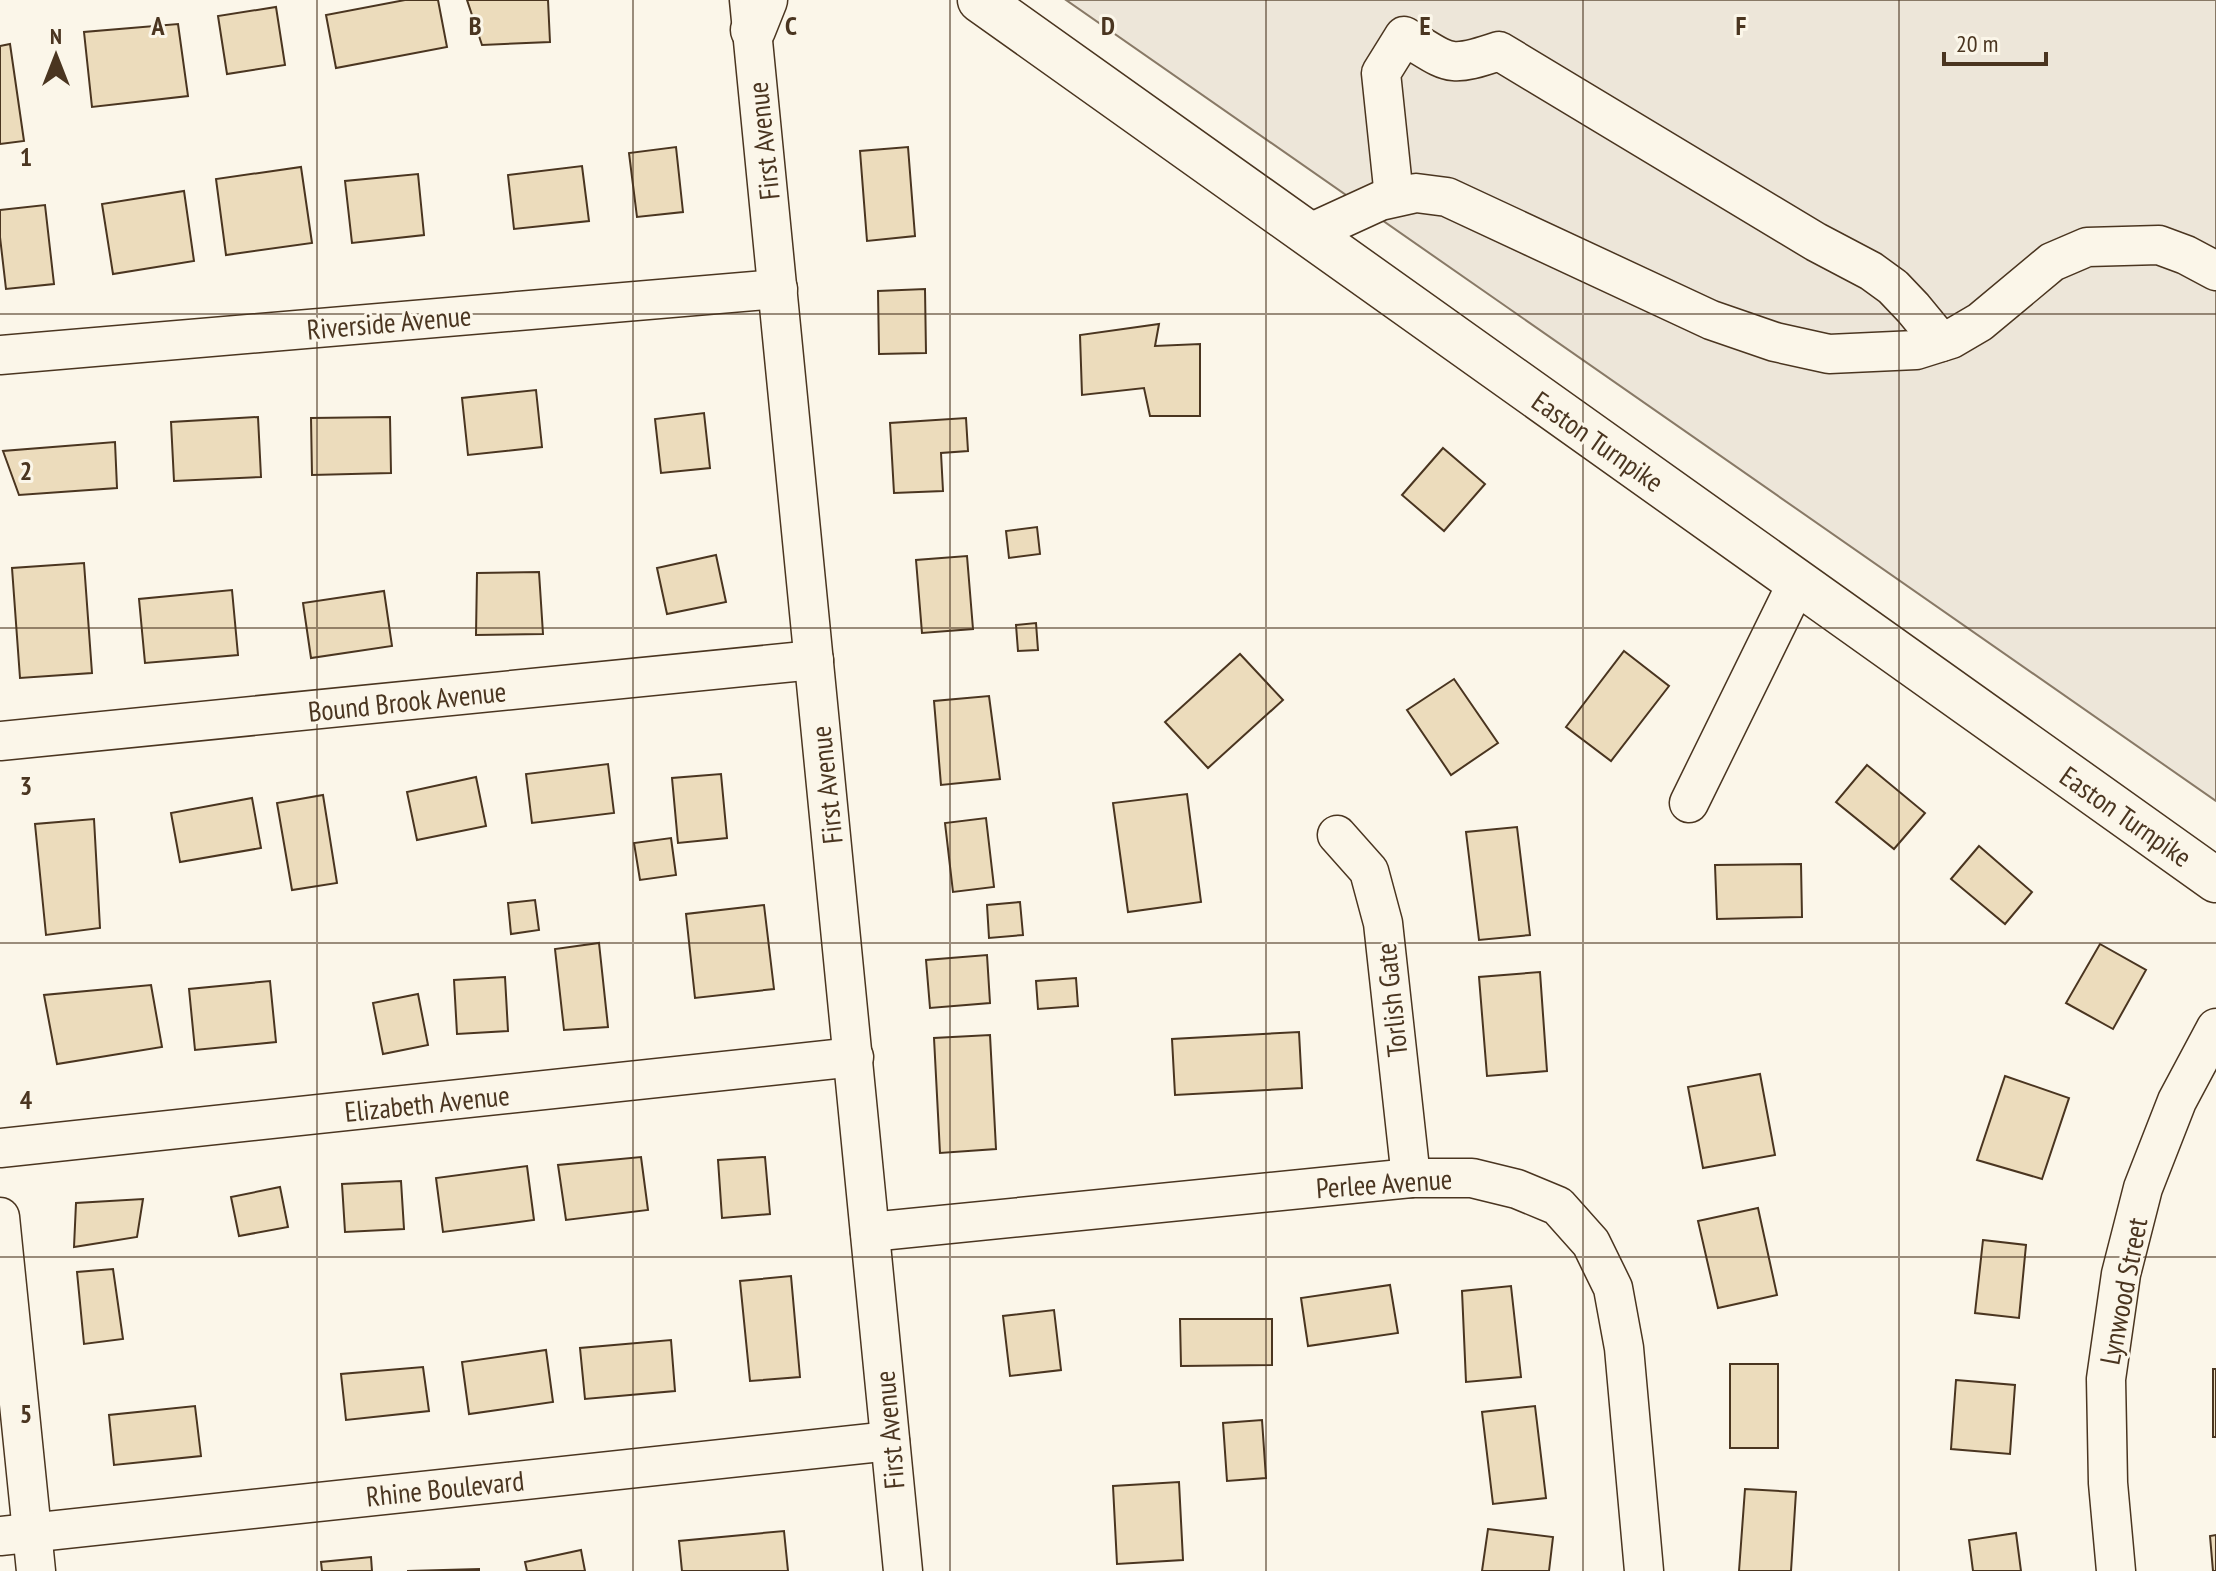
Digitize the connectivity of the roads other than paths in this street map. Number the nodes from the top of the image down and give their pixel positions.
1 (980, 0) edge
2 (756, 10) edge
3 (1394, 197) junction
4 (1308, 234) junction
5 (2216, 271) edge
6 (778, 289) junction
7 (1941, 342) junction
8 (0, 355) edge
9 (1797, 583) junction
10 (814, 660) junction
11 (0, 741) edge
12 (1689, 803) dead end
13 (1337, 835) dead end
14 (2216, 880) edge
15 (2216, 1028) edge
16 (854, 1057) junction
17 (0, 1148) edge
18 (1411, 1178) junction
19 (0, 1217) edge
20 (870, 1232) junction
21 (890, 1441) junction
22 (16, 1534) edge
23 (36, 1571) edge
24 (903, 1571) edge
25 (1644, 1571) edge
26 (2116, 1571) edge

1 - 4 main road, Easton Turnpike
2 - 6 street, First Avenue
3 - 4 street
3 - 7 street
3 - 7 street
4 - 9 main road, Easton Turnpike
5 - 7 street
6 - 8 street, Riverside Avenue
6 - 10 street, First Avenue
9 - 12 street
9 - 14 main road, Easton Turnpike
10 - 11 street, Bound Brook Avenue
10 - 16 street, First Avenue
13 - 18 street, Torlish Gate
15 - 26 street, Lynwood Street
16 - 17 street, Elizabeth Avenue
16 - 20 street, First Avenue
18 - 20 street, Perlee Avenue
18 - 25 street, Perlee Avenue
19 - 22 street
20 - 21 street, First Avenue
21 - 22 street, Rhine Boulevard
21 - 24 street, First Avenue
22 - 23 street

